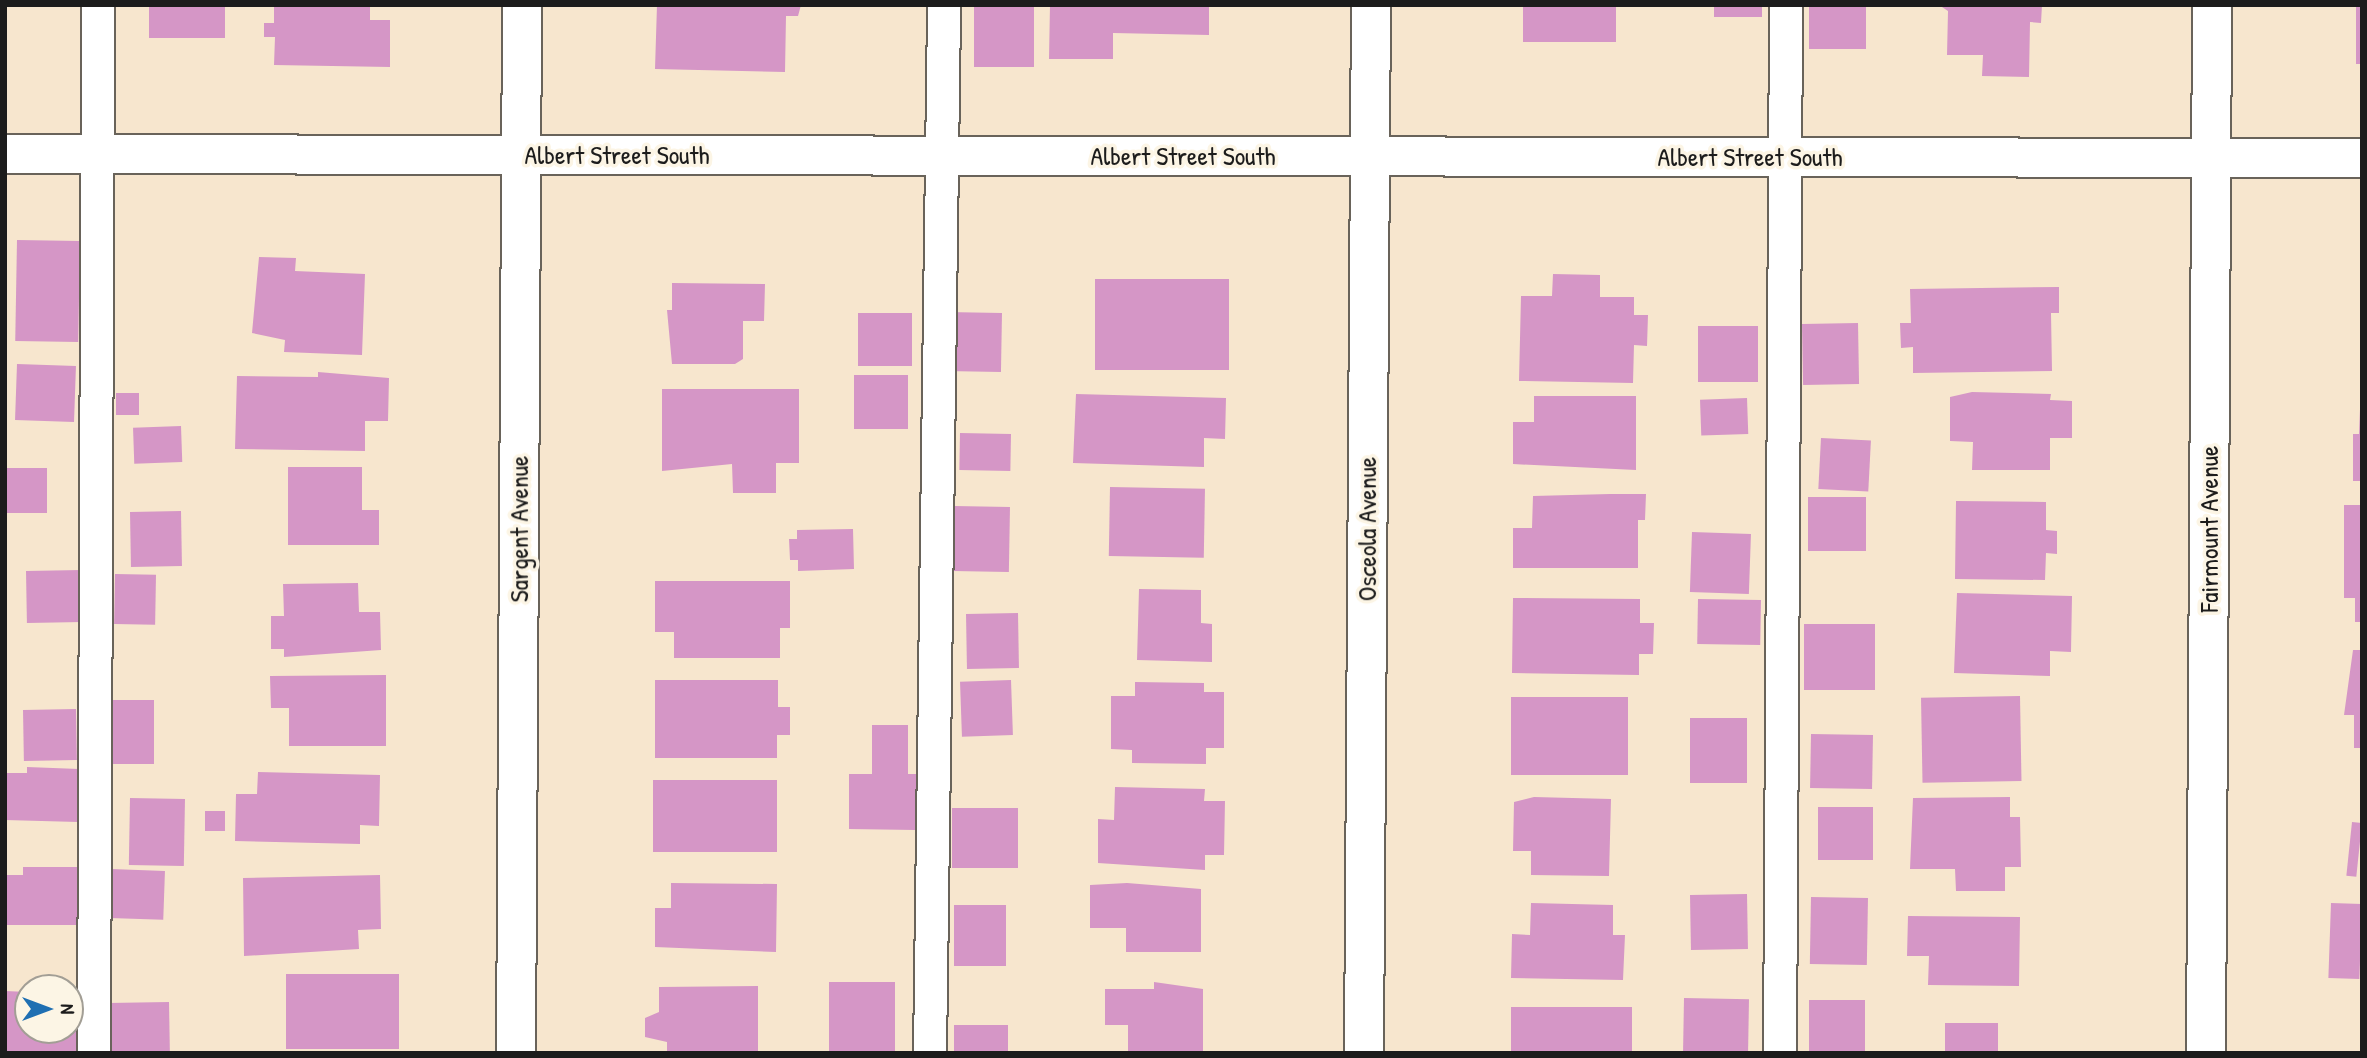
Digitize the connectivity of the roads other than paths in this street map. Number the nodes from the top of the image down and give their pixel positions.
1 (99, 5) edge
2 (522, 5) edge
3 (944, 5) edge
4 (1371, 5) edge
5 (1786, 5) edge
6 (2212, 5) edge
7 (5, 154) edge
8 (100, 154) junction
9 (520, 155) junction
10 (946, 155) junction
11 (1369, 156) junction
12 (1785, 157) junction
13 (2210, 157) junction
14 (2362, 158) edge
15 (94, 1053) edge
16 (516, 1053) edge
17 (930, 1053) edge
18 (1364, 1053) edge
19 (1780, 1053) edge
20 (2206, 1053) edge

1 - 8 lane
2 - 9 street, Sargent Avenue
3 - 10 lane
4 - 11 street, Osceola Avenue
5 - 12 lane
6 - 13 street, Fairmount Avenue
7 - 8 street, Albert Street South
8 - 9 street, Albert Street South
8 - 15 lane
9 - 10 street, Albert Street South
9 - 16 street, Sargent Avenue
10 - 11 street, Albert Street South
10 - 17 lane
11 - 12 street, Albert Street South
11 - 18 street, Osceola Avenue
12 - 13 street, Albert Street South
12 - 19 lane
13 - 14 street, Albert Street South
13 - 20 street, Fairmount Avenue

